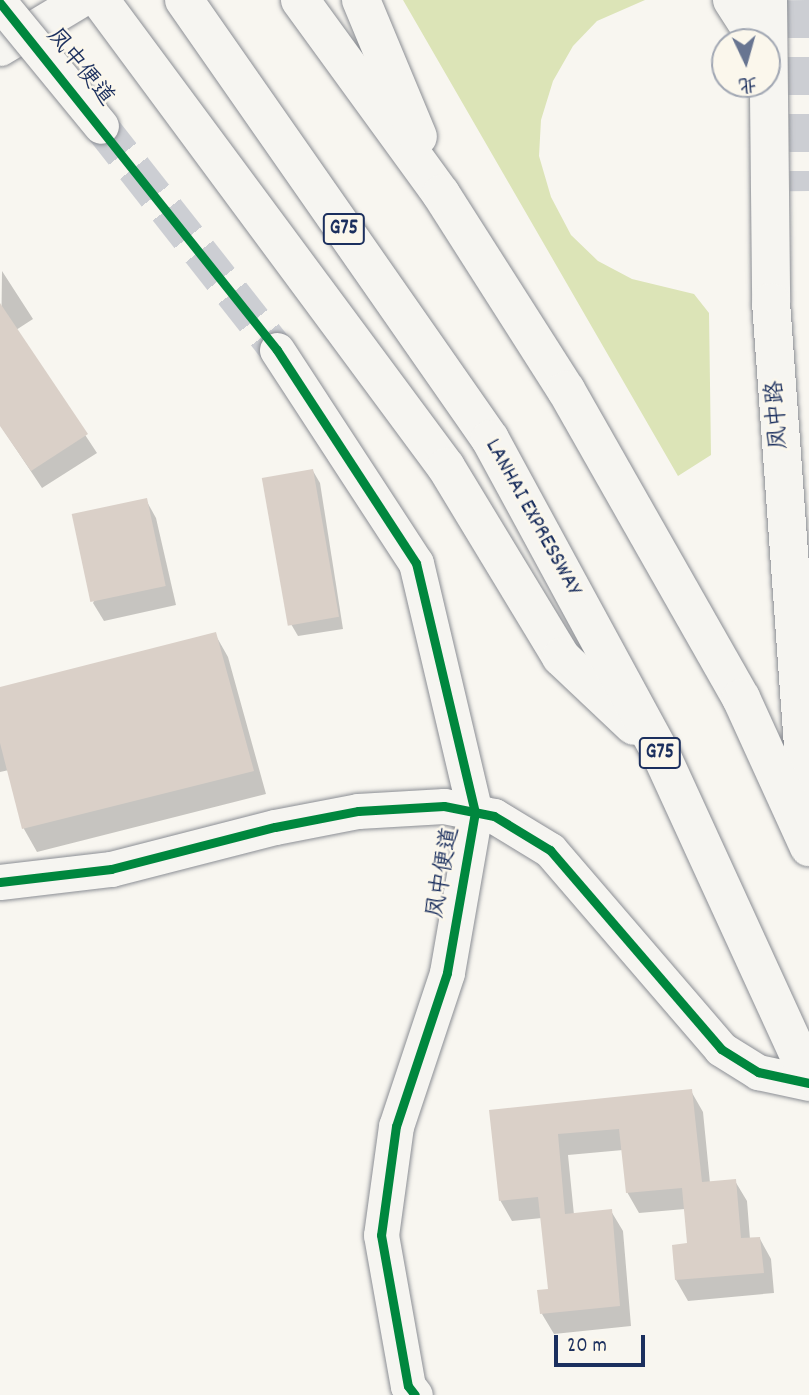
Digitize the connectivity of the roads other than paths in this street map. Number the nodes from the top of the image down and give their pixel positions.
1 (80, 0) edge
2 (100, 0) edge
3 (300, 0) edge
4 (361, 0) edge
5 (732, 0) edge
6 (768, 0) edge
7 (0, 3) edge
8 (192, 10) edge
9 (750, 28) edge
10 (766, 28) edge
11 (0, 48) edge
12 (766, 98) edge
13 (101, 126) tunnel mouth
14 (441, 194) junction
15 (277, 350) tunnel mouth
16 (659, 750) junction
17 (475, 812) junction
18 (809, 829) edge
19 (809, 847) edge
20 (0, 882) edge
21 (809, 1077) edge
22 (809, 1083) edge
23 (415, 1395) edge

1 - 11 street, 凤中便道
2 - 16 main road
3 - 14 main road
4 - 14 main road
5 - 9 main road
6 - 10 main road, 凤中路
7 - 13 street, 凤中便道, bridge
8 - 16 main road, LANHAI EXPRESSWAY / G75
12 - 18 main road, 凤中路
14 - 19 main road
15 - 17 street, 凤中便道
16 - 21 main road, LANHAI EXPRESSWAY / G75
17 - 20 street
17 - 22 street
17 - 23 street, 凤中便道

